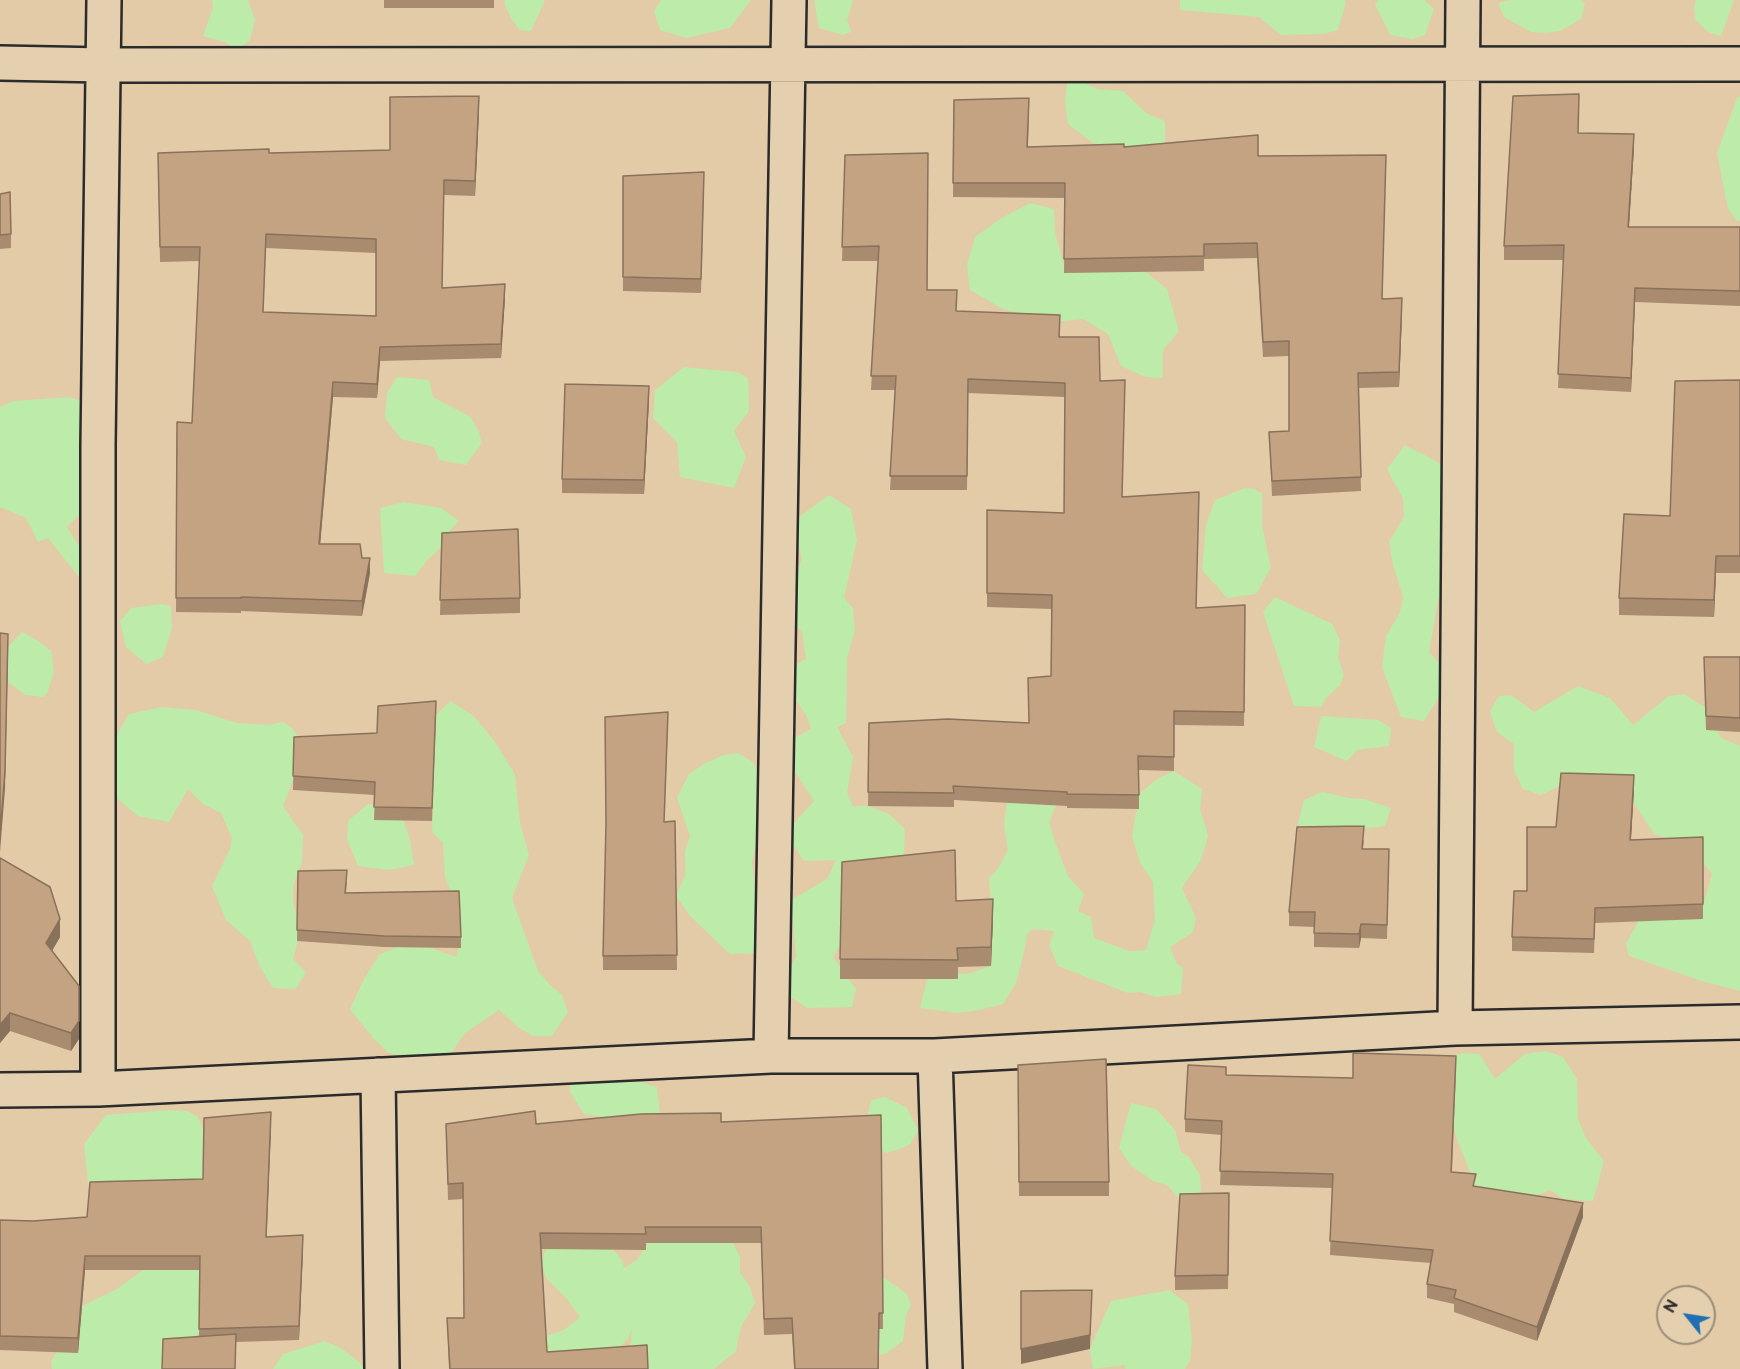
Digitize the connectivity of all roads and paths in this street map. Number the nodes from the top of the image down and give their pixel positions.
1 (104, 0) edge
2 (789, 0) edge
3 (1463, 0) edge
4 (0, 63) edge
5 (788, 63) junction
6 (1462, 63) junction
7 (1740, 64) edge
8 (104, 65) junction
9 (1740, 1022) edge
10 (1455, 1028) junction
11 (771, 1056) junction
12 (935, 1056) junction
13 (378, 1075) junction
14 (98, 1089) junction
15 (0, 1090) edge
16 (382, 1369) edge
17 (945, 1369) edge

1 - 8 street
2 - 5 street
3 - 6 street
4 - 8 street
5 - 6 street
5 - 8 street
5 - 11 street
6 - 7 street
6 - 10 street
8 - 14 street
9 - 10 street
10 - 12 street
11 - 12 street
11 - 13 street
12 - 17 street
13 - 14 street
13 - 16 street
14 - 15 street

